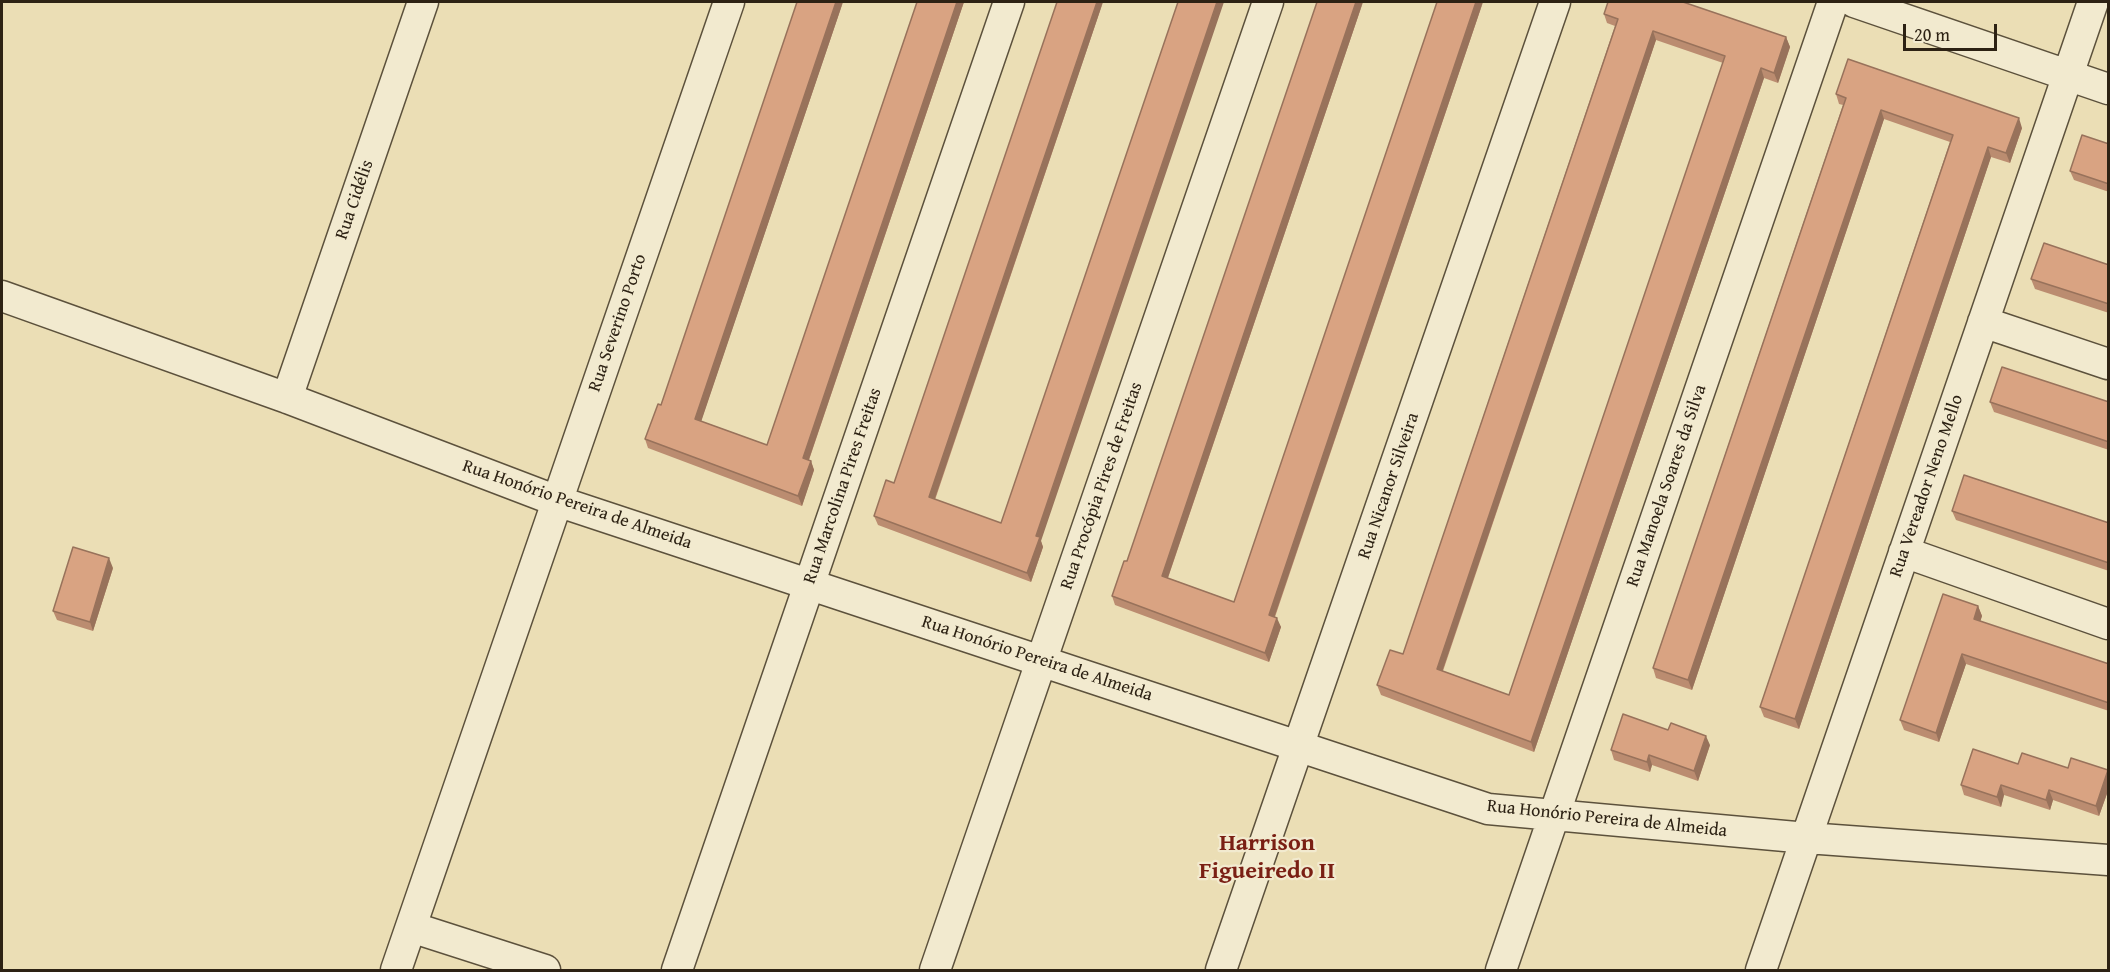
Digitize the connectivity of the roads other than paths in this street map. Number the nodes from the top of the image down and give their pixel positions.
1 (423, 2) edge
2 (729, 2) edge
3 (1009, 2) edge
4 (1268, 2) edge
5 (1555, 2) edge
6 (1833, 2) edge
7 (1854, 2) edge
8 (2093, 2) edge
9 (2068, 75) junction
10 (2109, 89) edge
11 (2, 296) edge
12 (1983, 322) junction
13 (2109, 364) edge
14 (287, 398) junction
15 (557, 501) junction
16 (1904, 552) junction
17 (810, 584) junction
18 (2109, 624) edge
19 (1042, 661) junction
20 (1300, 746) junction
21 (1554, 815) junction
22 (1806, 838) junction
23 (2109, 860) edge
24 (411, 927) junction
25 (396, 970) edge
26 (545, 970) edge
27 (677, 970) edge
28 (935, 970) edge
29 (1221, 970) edge
30 (1501, 970) edge
31 (1761, 970) edge

1 - 14 street, Rua Cidélis
2 - 15 street, Rua Severino Porto
3 - 17 street, Rua Marcolina Pires Freitas
4 - 19 street, Rua Procópia Pires de Freitas
5 - 20 street, Rua Nicanor Silveira
6 - 21 street, Rua Manoela Soares da Silva
7 - 9 street
8 - 9 street, Rua Vereador Neno Mello
9 - 10 street
9 - 12 street, Rua Vereador Neno Mello
11 - 14 street, Rua Honório Pereira de Almeida
12 - 13 street
12 - 16 street, Rua Vereador Neno Mello
14 - 15 street, Rua Honório Pereira de Almeida
15 - 17 street, Rua Honório Pereira de Almeida
15 - 24 street, Rua Severino Porto
16 - 18 street
16 - 22 street, Rua Vereador Neno Mello
17 - 19 street, Rua Honório Pereira de Almeida
17 - 27 street, Rua Marcolina Pires Freitas
19 - 20 street, Rua Honório Pereira de Almeida
19 - 28 street, Rua Procópia Pires de Freitas
20 - 21 street, Rua Honório Pereira de Almeida
20 - 29 street, Rua Nicanor Silveira
21 - 22 street, Rua Honório Pereira de Almeida
21 - 30 street, Rua Manoela Soares da Silva
22 - 23 street, Rua Honório Pereira de Almeida
22 - 31 street, Rua Vereador Neno Mello
24 - 25 street, Rua Severino Porto
24 - 26 street

